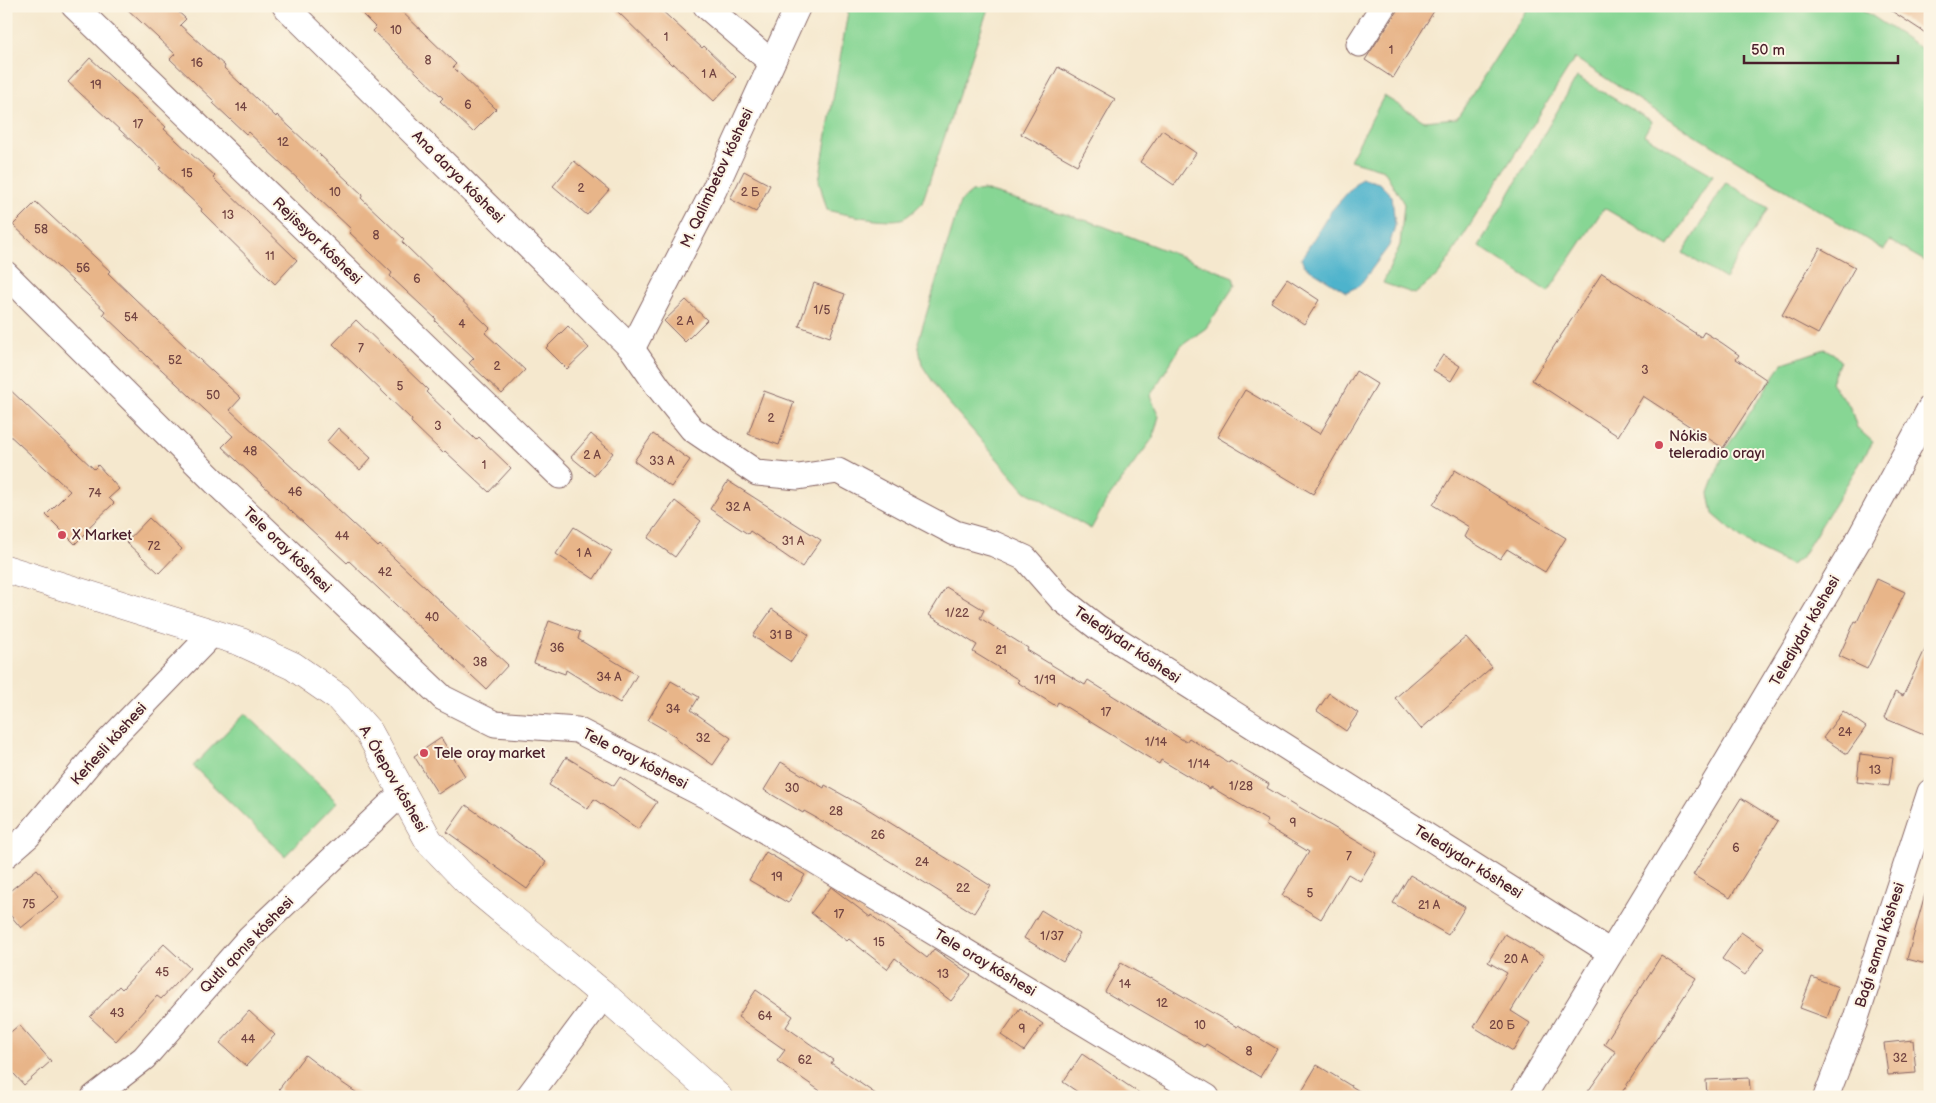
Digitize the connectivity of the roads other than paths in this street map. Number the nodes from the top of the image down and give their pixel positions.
1 (74, 6) edge
2 (285, 6) edge
3 (706, 6) edge
4 (798, 6) edge
5 (1383, 6) edge
6 (1359, 44) dead end
7 (771, 62) junction
8 (6, 274) edge
9 (632, 348) junction
10 (1930, 408) edge
11 (560, 476) dead end
12 (6, 569) edge
13 (213, 633) junction
14 (1930, 792) edge
15 (402, 793) junction
16 (6, 855) edge
17 (1610, 952) junction
18 (604, 995) junction
19 (94, 1097) edge
20 (528, 1097) edge
21 (718, 1097) edge
22 (1207, 1097) edge
23 (1523, 1097) edge
24 (1826, 1097) edge

1 - 11 street, Rejissyor kóshesi
2 - 9 street, Ana darya kóshesi
3 - 7 street
4 - 7 street, M. Qalimbetov kóshesi
5 - 6 street
7 - 9 street, M. Qalimbetov kóshesi
8 - 22 street, Tele oray kóshesi
9 - 17 street, Telediydar kóshesi
10 - 17 street, Telediydar kóshesi
12 - 13 street, A. Ótepov kóshesi
13 - 15 street, A. Ótepov kóshesi
13 - 16 street, Keńesli kóshesi
14 - 24 street, Baǵı samal kóshesi
15 - 18 street, A. Ótepov kóshesi
15 - 19 street, Qutlı qonıs kóshesi
17 - 23 street, Telediydar kóshesi
18 - 20 street
18 - 21 street, A. Ótepov kóshesi

